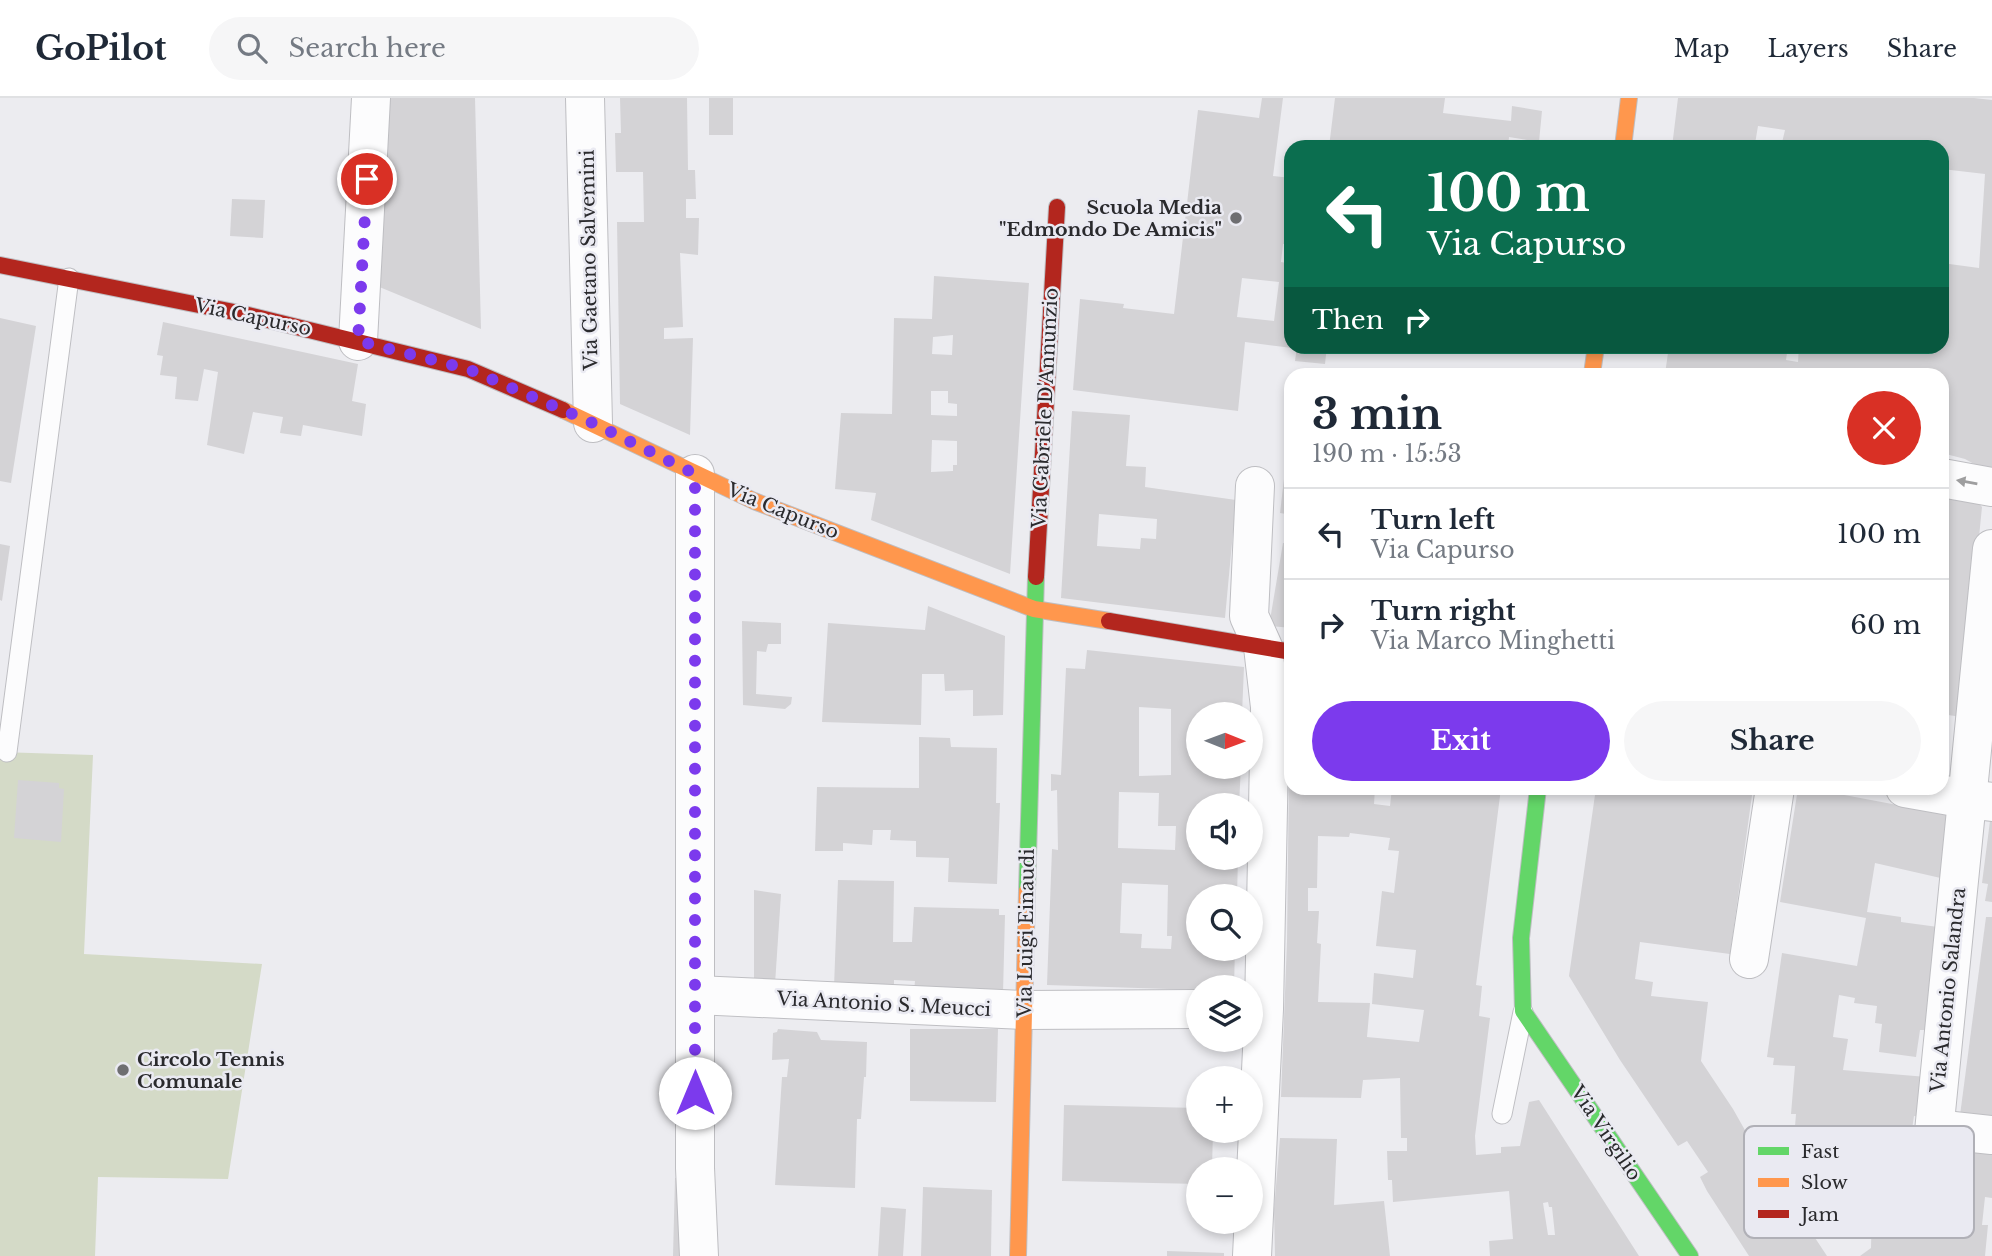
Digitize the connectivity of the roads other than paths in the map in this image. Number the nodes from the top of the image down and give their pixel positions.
1 (371, 98) edge
2 (585, 98) edge
3 (1629, 98) edge
4 (1624, 140) edge
5 (1056, 207) dead end
6 (0, 265) edge
7 (69, 278) junction
8 (358, 341) junction
9 (593, 423) junction
10 (695, 474) junction
11 (1949, 479) edge
12 (1255, 486) dead end
13 (1992, 487) edge
14 (1992, 549) edge
15 (1034, 610) junction
16 (1277, 649) edge
17 (7, 752) dead end
18 (1537, 795) edge
19 (1774, 795) edge
20 (1949, 795) edge
21 (1980, 800) edge
22 (1749, 959) dead end
23 (1259, 975) edge
24 (696, 995) junction
25 (1186, 1009) edge
26 (1024, 1010) junction
27 (1523, 1011) junction
28 (1257, 1052) edge
29 (1502, 1114) dead end
30 (1935, 1126) edge
31 (1974, 1133) edge
32 (1992, 1135) edge
33 (699, 1256) edge
34 (1018, 1256) edge
35 (1252, 1256) edge
36 (1690, 1256) edge

1 - 8 street
2 - 9 street, Via Gaetano Salvemini
3 - 4 street
5 - 15 street, Via Gabriele D'Annunzio
6 - 7 street, Via Capurso
7 - 8 street, Via Capurso
7 - 17 lane
8 - 9 street, Via Capurso
9 - 10 street, Via Capurso
10 - 15 street, Via Capurso
10 - 24 street
13 -> 11 street
12 - 16 street
14 - 21 street, Via Antonio Salandra
15 - 16 street, Via Capurso
15 - 26 street, Via Luigi Einaudi
16 - 23 street
18 - 27 street
19 - 22 street
20 - 21 street
21 - 30 street, Via Antonio Salandra
24 - 26 street, Via Antonio S. Meucci
24 - 33 street
25 - 26 street, Via Antonio S. Meucci
26 - 34 street, Via Luigi Einaudi
27 - 29 lane
27 - 36 street, Via Virgilio
28 - 35 street
31 - 32 street

